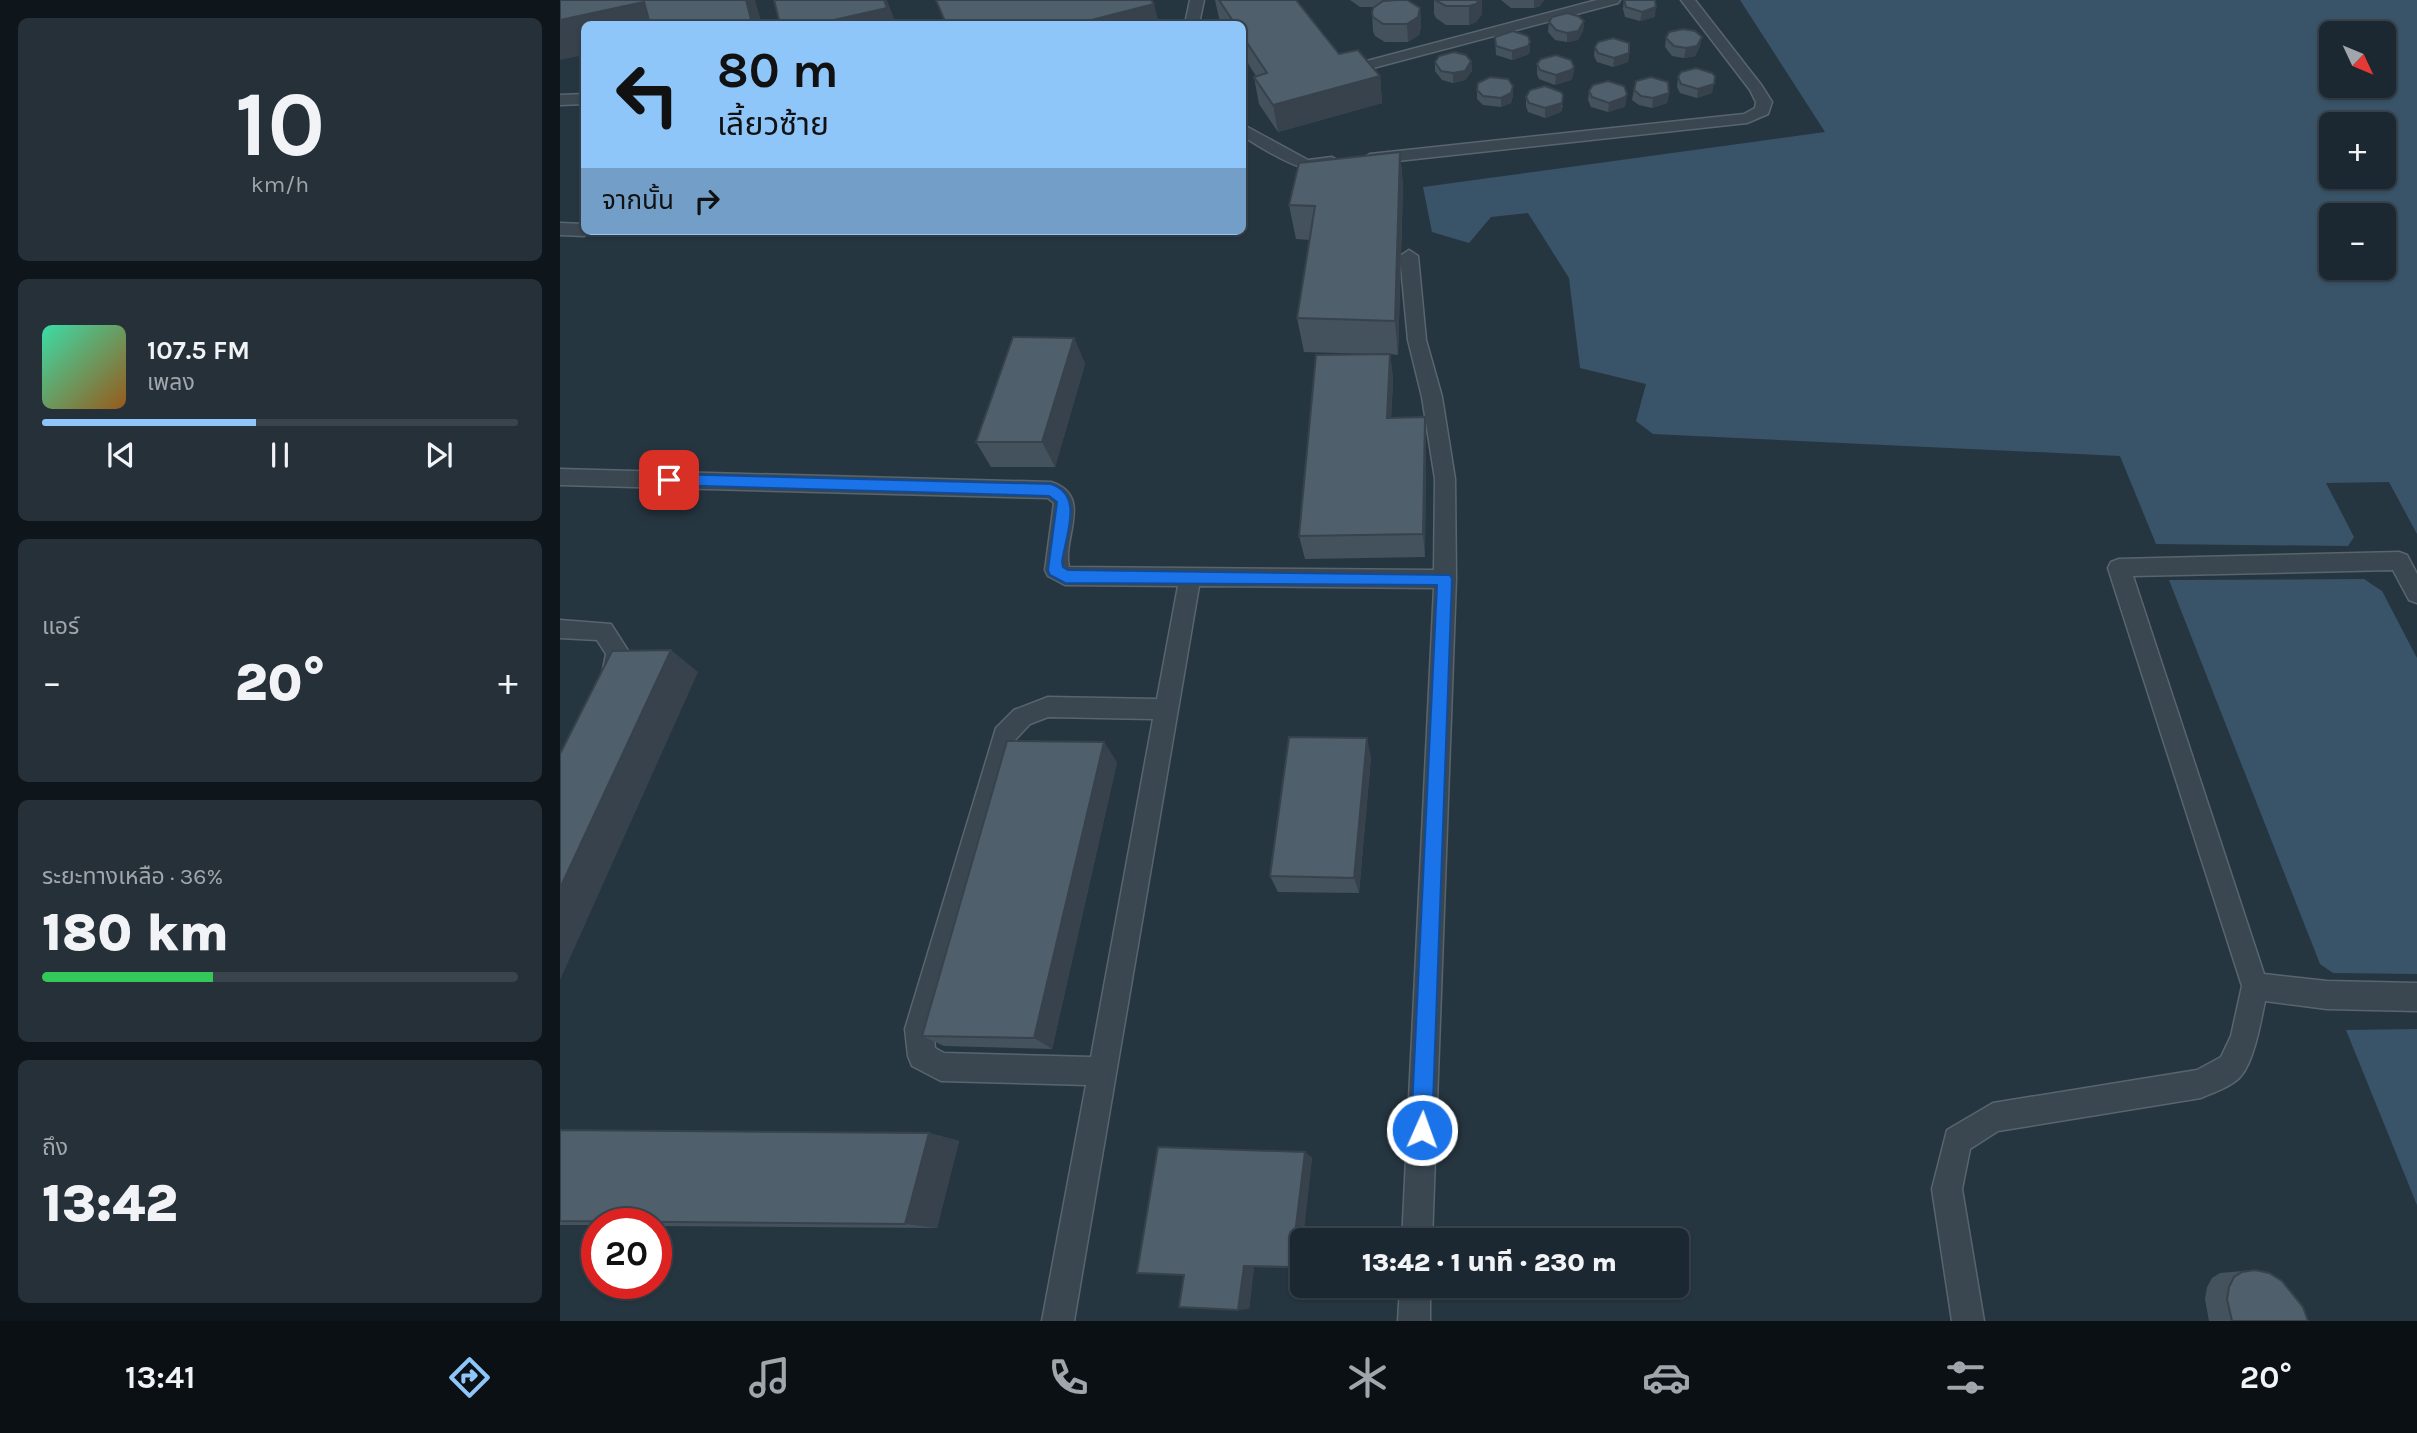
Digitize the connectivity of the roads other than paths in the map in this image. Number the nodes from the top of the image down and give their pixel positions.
1 (1197, 0) edge
2 (1610, 0) edge
3 (1688, 0) edge
4 (1193, 21) edge
5 (1368, 65) edge
6 (581, 99) edge
7 (560, 100) edge
8 (1246, 131) edge
9 (560, 229) edge
10 (581, 230) edge
11 (1409, 256) dead end
12 (560, 477) edge
13 (1190, 577) junction
14 (1445, 579) junction
15 (2417, 594) edge
16 (560, 629) edge
17 (600, 705) edge
18 (1166, 709) junction
19 (2255, 986) junction
20 (2417, 997) edge
21 (1103, 1071) junction
22 (1418, 1228) edge
23 (1414, 1298) edge
24 (1058, 1321) edge
25 (1413, 1321) edge
26 (1968, 1321) edge

1 - 4 lane
2 - 5 lane
3 - 8 lane
6 - 7 lane
9 - 10 lane
11 - 14 lane
12 - 13 lane
13 - 14 lane
13 - 18 lane
14 - 22 lane
15 - 19 lane
16 - 17 lane
18 - 21 lane
18 - 21 lane
19 - 20 lane
19 - 26 lane
21 - 24 lane
23 - 25 lane

